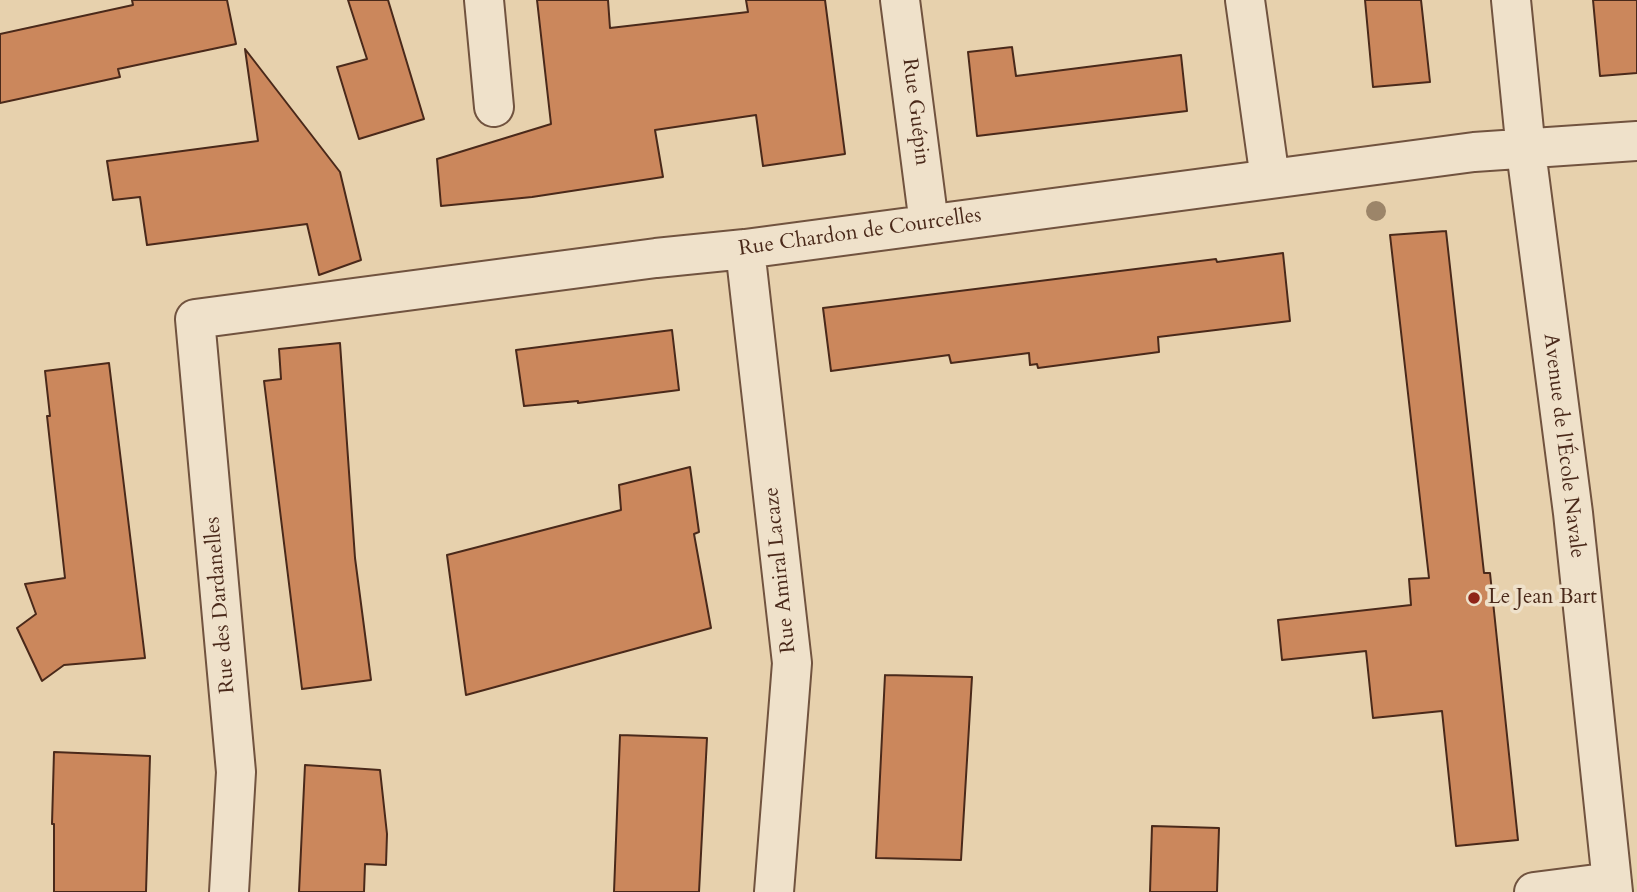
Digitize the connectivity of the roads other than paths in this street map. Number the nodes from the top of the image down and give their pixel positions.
1 (484, 0) edge
2 (900, 0) edge
3 (1245, 0) edge
4 (1511, 0) edge
5 (494, 107) dead end
6 (1637, 141) edge
7 (1526, 150) junction
8 (1270, 179) junction
9 (929, 225) junction
10 (745, 249) junction
11 (195, 319) joint
12 (1612, 887) edge
13 (229, 892) edge
14 (774, 892) edge
15 (1534, 892) edge

1 - 5 street
2 - 9 street, Rue Guépin
3 - 8 street
4 - 7 street, Avenue de l'École Navale
6 - 7 street, Rue Chardon de Courcelles
7 - 8 street, Rue Chardon de Courcelles
7 - 12 street, Avenue de l'École Navale
8 - 9 street, Rue Chardon de Courcelles
9 - 10 street, Rue Chardon de Courcelles
10 - 11 street, Rue Chardon de Courcelles
10 - 14 street, Rue Amiral Lacaze
11 - 13 street, Rue des Dardanelles
12 - 15 street

